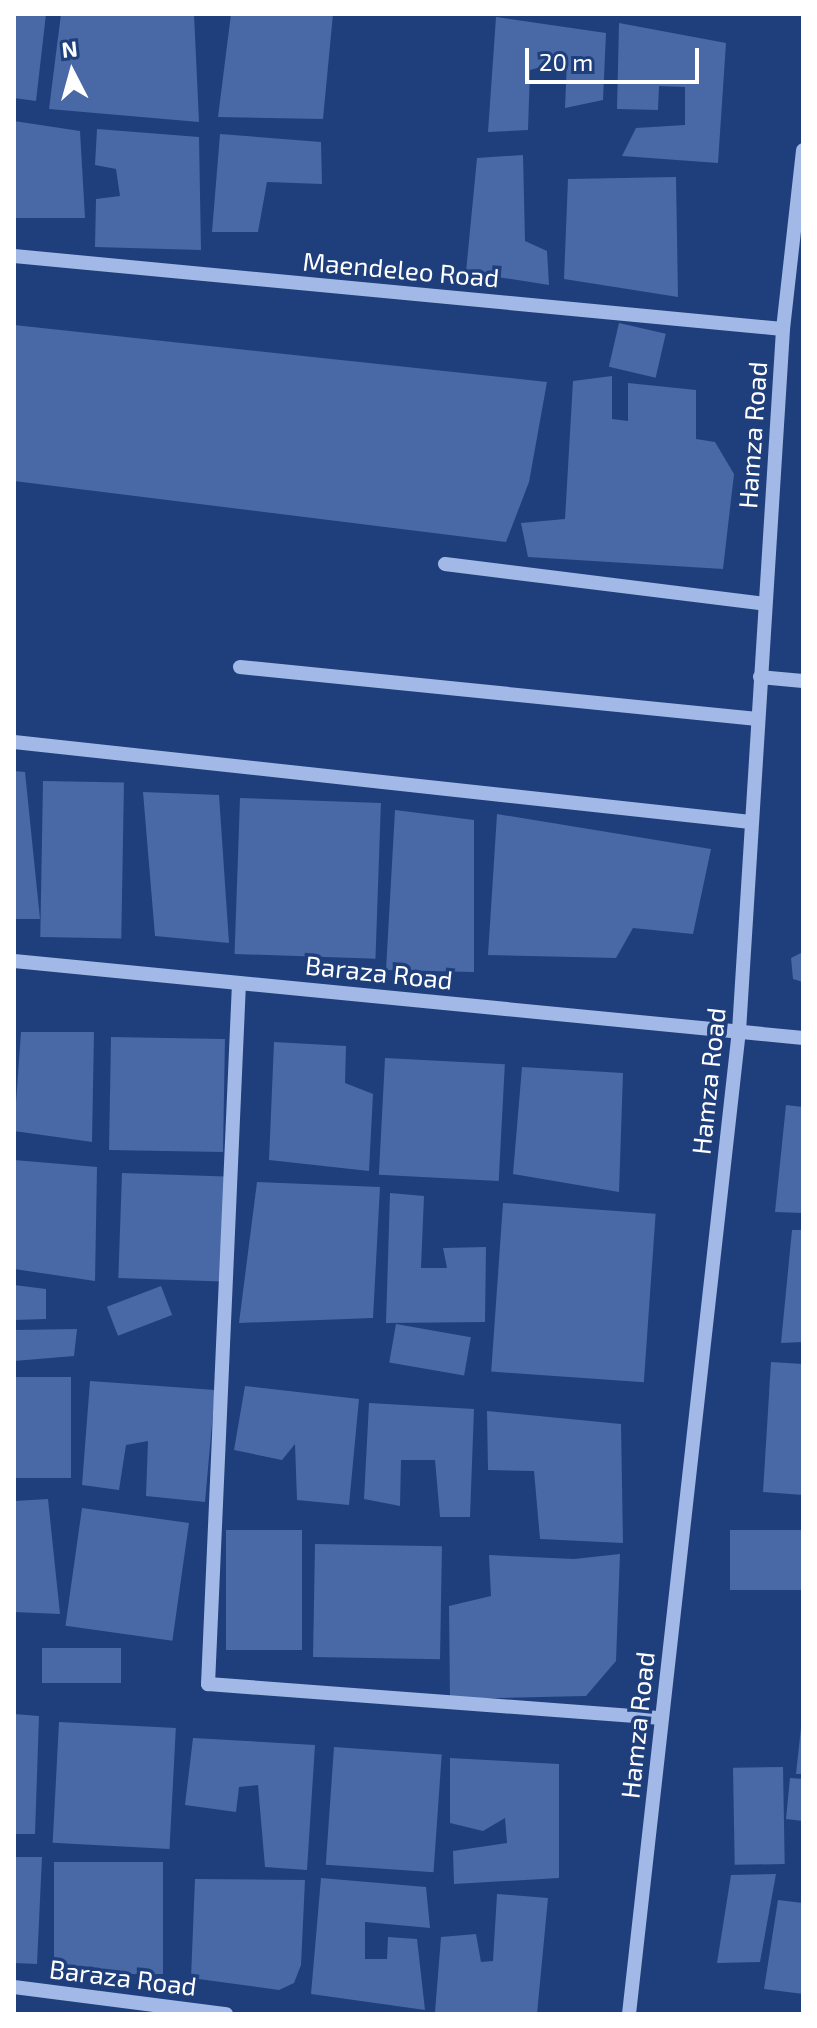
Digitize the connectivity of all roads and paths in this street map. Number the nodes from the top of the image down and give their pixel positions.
1 (803, 150) edge
2 (14, 256) edge
3 (783, 329) junction
4 (445, 564) dead end
5 (764, 604) junction
6 (240, 667) dead end
7 (760, 677) junction
8 (803, 681) edge
9 (757, 719) junction
10 (14, 742) edge
11 (751, 822) junction
12 (14, 961) edge
13 (239, 983) junction
14 (739, 1031) junction
15 (803, 1038) edge
16 (662, 1718) junction
17 (14, 1987) edge
18 (226, 2014) edge
19 (629, 2014) edge

1 - 3 street, Hamza Road
2 - 3 street, Maendeleo Road
3 - 5 street, Hamza Road
4 - 5 street
5 - 7 street, Hamza Road
6 - 9 street
7 - 8 street
7 - 9 street, Hamza Road
9 - 11 street, Hamza Road
10 - 11 street
11 - 14 street, Hamza Road
12 - 13 street, Baraza Road
13 - 14 street, Baraza Road
13 - 16 street
14 - 15 street, Baraza Road
14 - 16 street, Hamza Road
16 - 19 street, Hamza Road
17 - 18 street, Baraza Road

